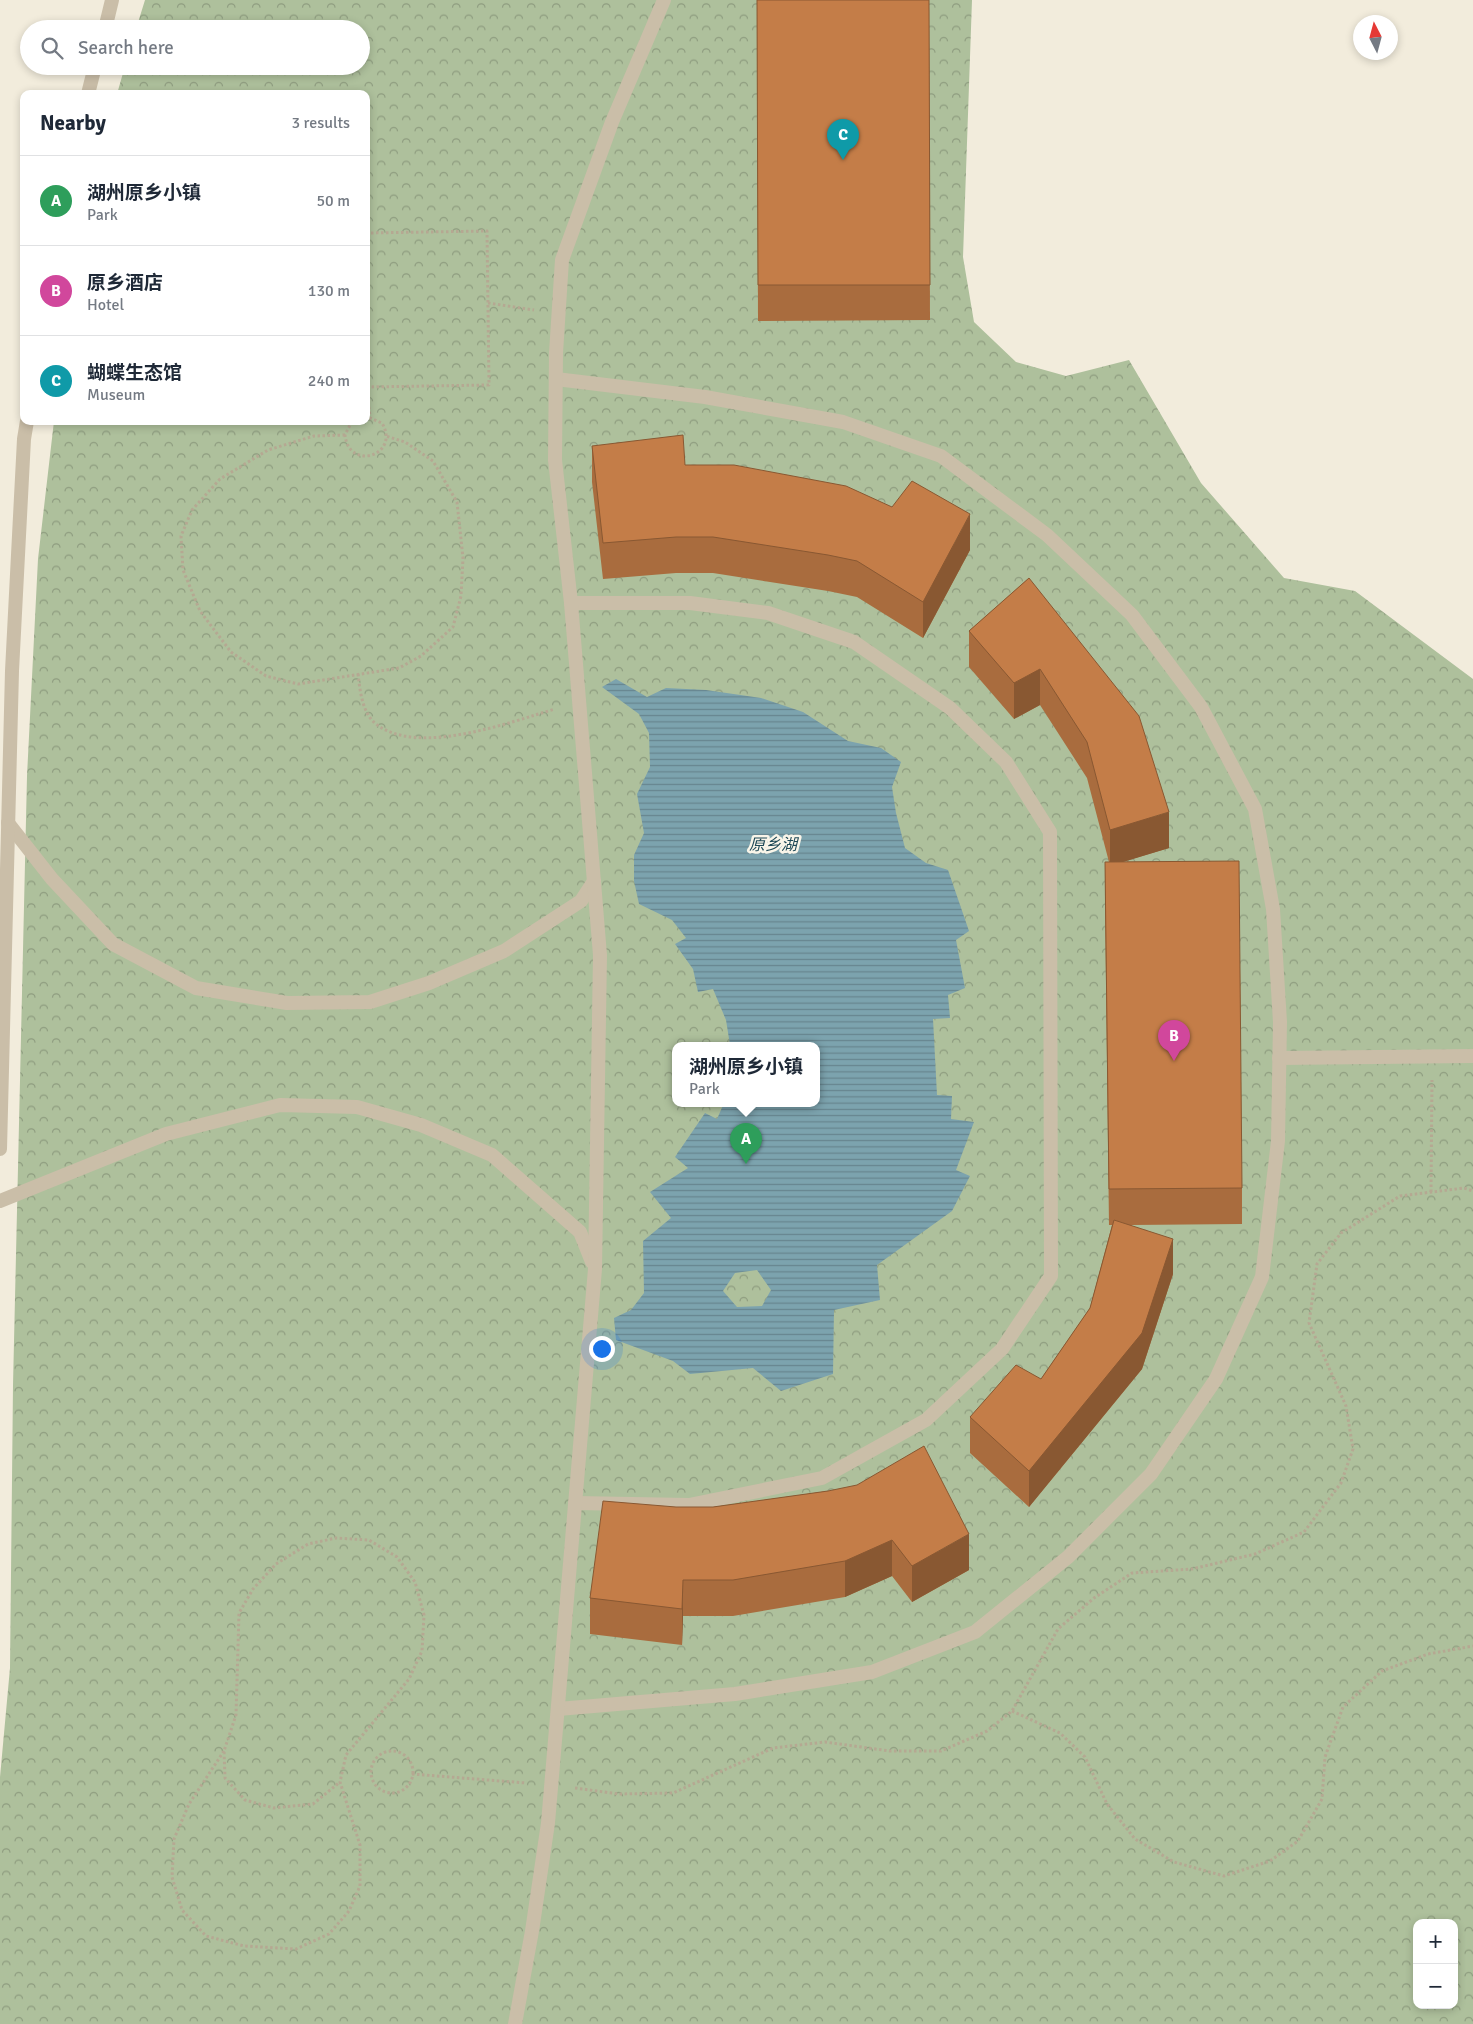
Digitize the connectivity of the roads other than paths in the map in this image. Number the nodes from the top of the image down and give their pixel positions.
1 (112, 0) edge
2 (664, 0) edge
3 (107, 20) edge
4 (93, 75) edge
5 (89, 90) edge
6 (556, 379) junction
7 (26, 425) edge
8 (571, 603) junction
9 (8, 823) junction
10 (594, 881) junction
11 (1473, 1056) edge
12 (1279, 1058) junction
13 (0, 1149) edge
14 (0, 1202) edge
15 (595, 1269) junction
16 (575, 1503) junction
17 (558, 1709) junction
18 (515, 2024) edge

1 - 3 street
2 - 6 street
4 - 5 street
6 - 8 street
6 - 12 street
7 - 9 street
8 - 10 street
8 - 16 street
9 - 10 street
9 - 13 street
10 - 15 street
11 - 12 street
12 - 17 street
14 - 15 street
15 - 16 street
16 - 17 street
17 - 18 street

